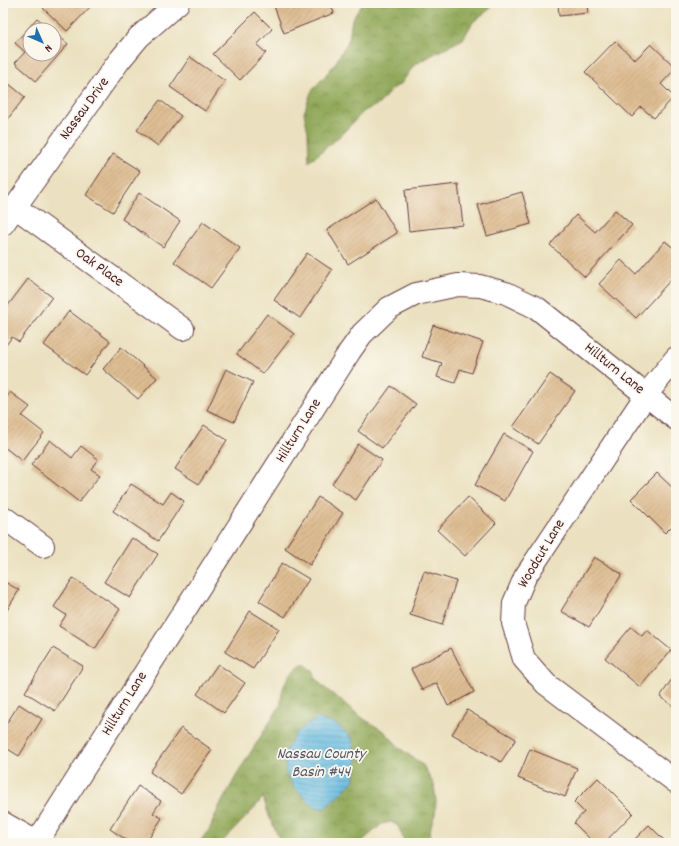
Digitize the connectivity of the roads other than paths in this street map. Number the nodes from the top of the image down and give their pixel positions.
1 (178, 3) edge
2 (9, 215) edge
3 (183, 329) dead end
4 (676, 358) edge
5 (646, 395) junction
6 (676, 419) edge
7 (3, 517) edge
8 (43, 546) dead end
9 (676, 782) edge
10 (3, 823) edge
11 (38, 843) edge

1 - 2 street, Nassau Drive
2 - 3 street, Oak Place
4 - 5 street, Woodcut Lane
5 - 6 street, Hillturn Lane
5 - 9 street, Woodcut Lane
5 - 11 street, Hillturn Lane
7 - 8 street
10 - 11 street

